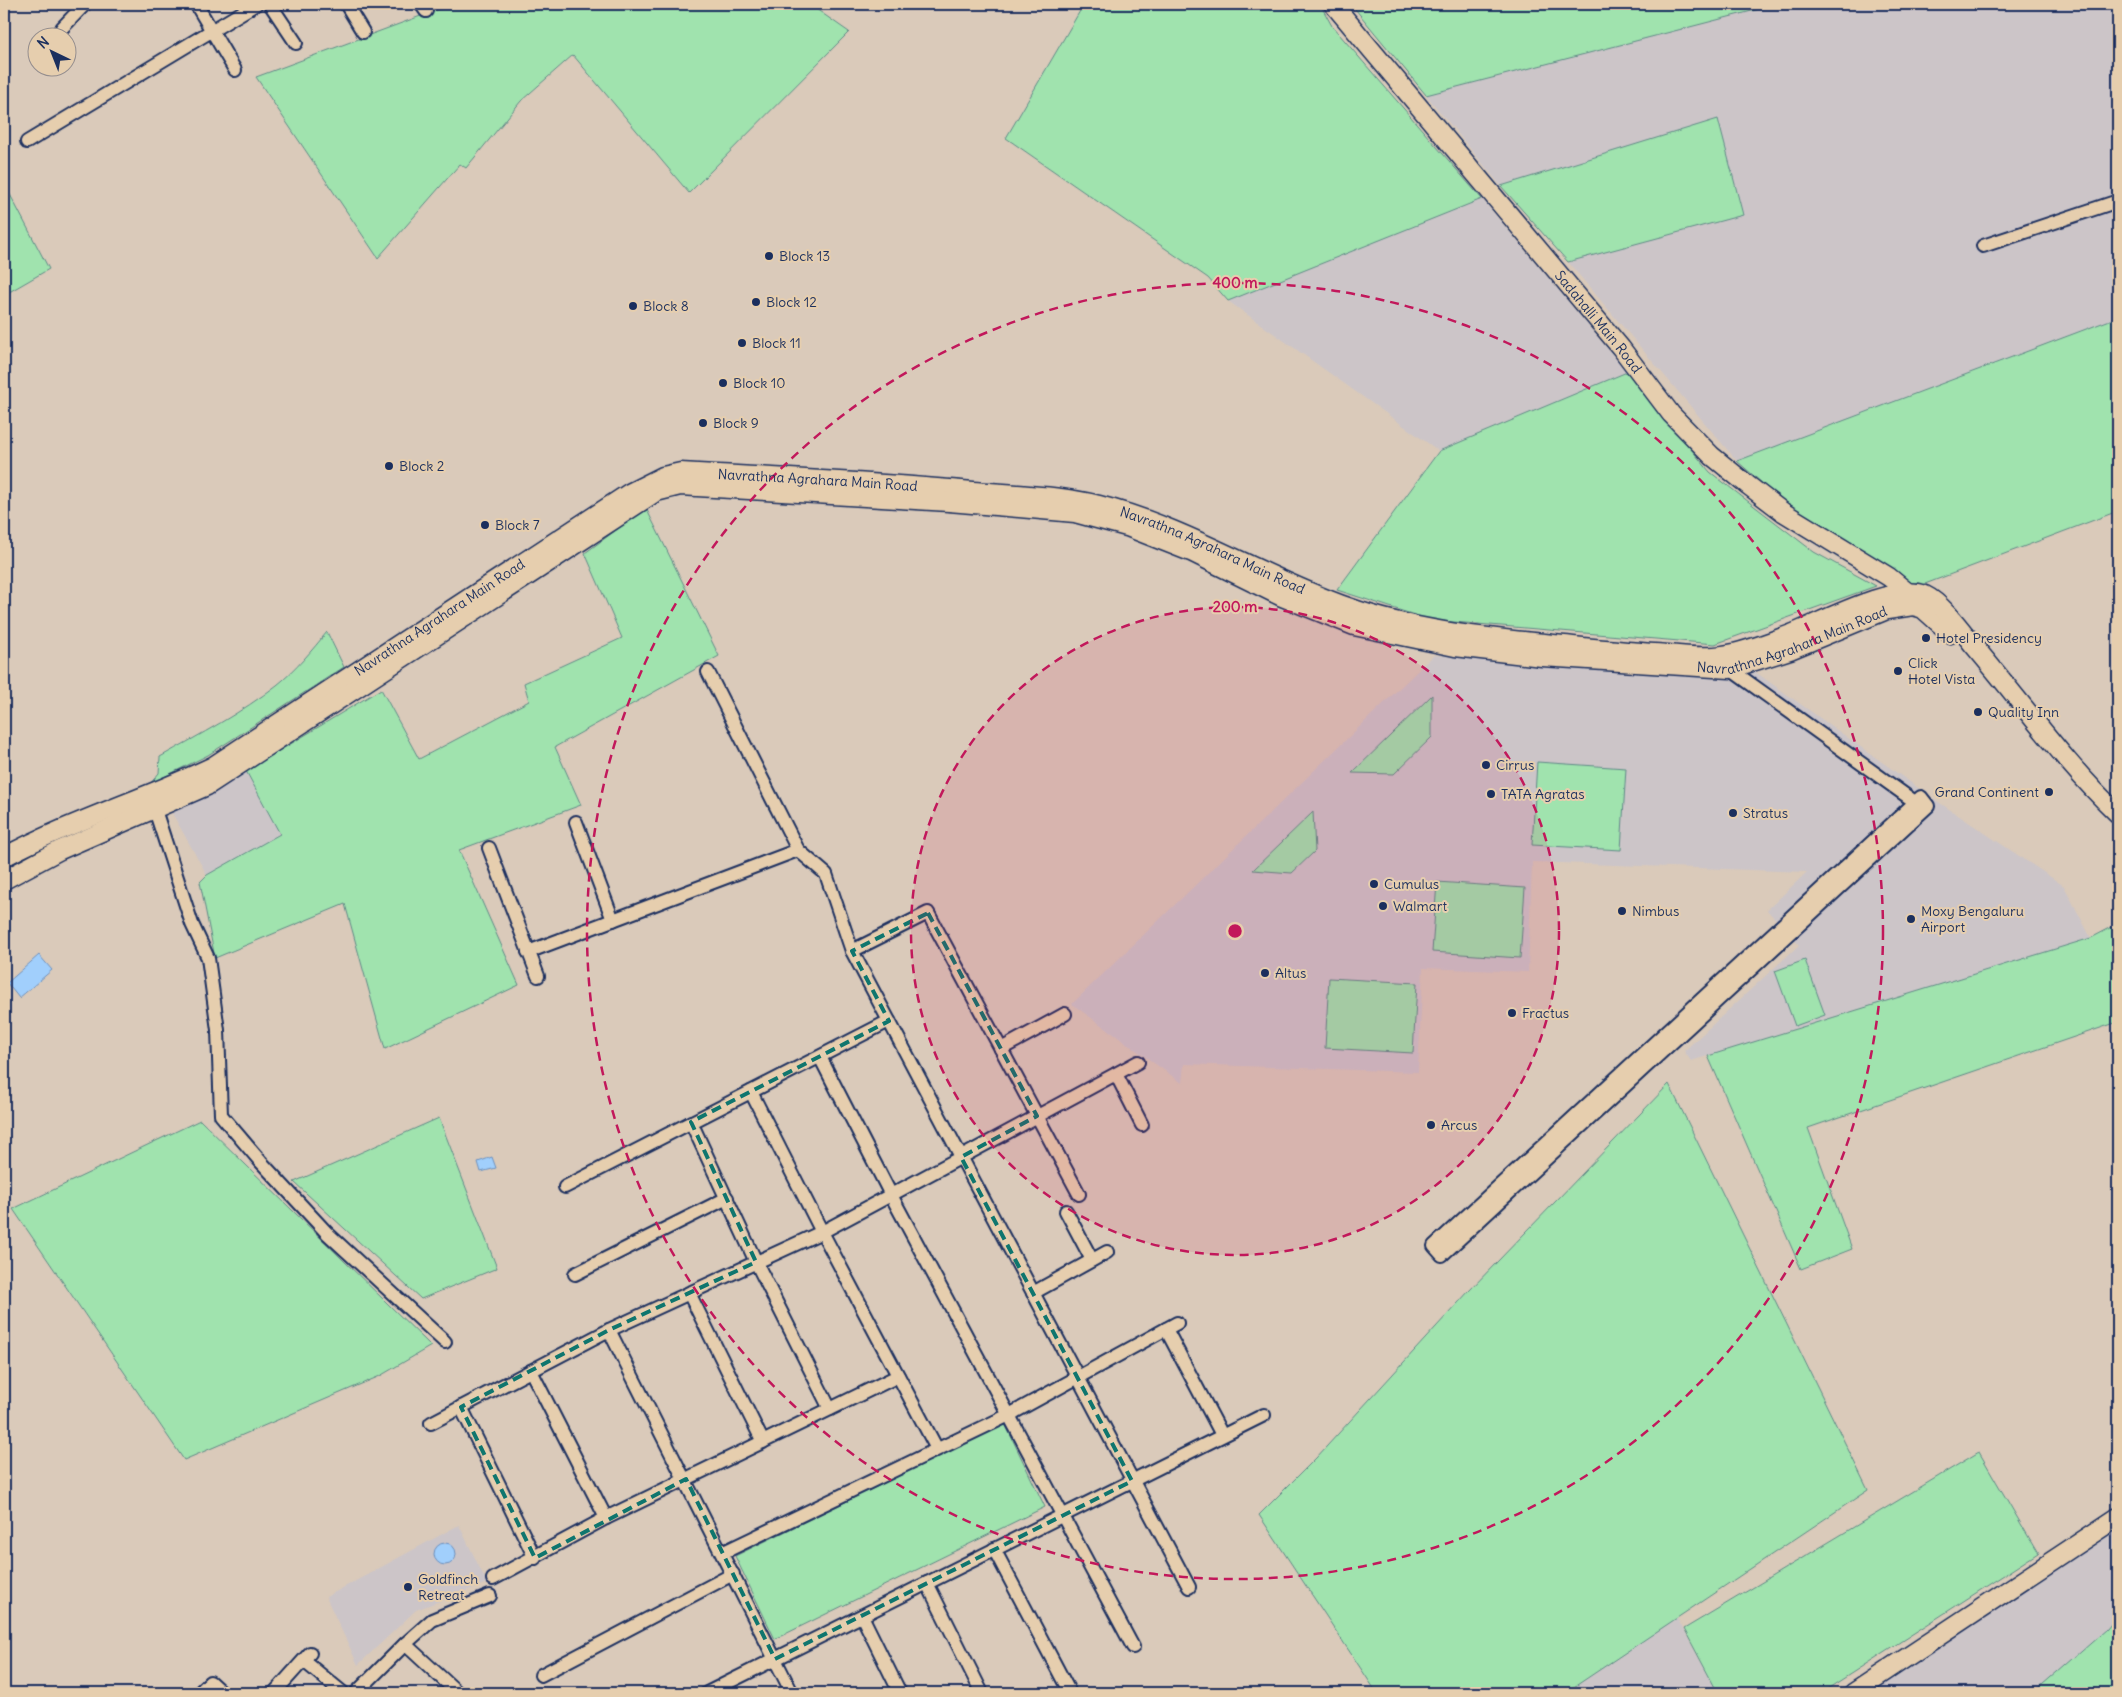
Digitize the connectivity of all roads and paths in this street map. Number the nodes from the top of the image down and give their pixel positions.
1 (85, 4) edge
2 (196, 4) edge
3 (256, 4) edge
4 (270, 4) edge
5 (346, 4) edge
6 (1333, 4) edge
7 (62, 28) dead end
8 (211, 31) junction
9 (363, 32) dead end
10 (296, 43) dead end
11 (235, 70) dead end
12 (26, 142) dead end
13 (2118, 201) edge
14 (1983, 246) dead end
15 (949, 495) junction
16 (1910, 599) junction
17 (1669, 660) junction
18 (1730, 669) junction
19 (708, 672) dead end
20 (1990, 672) junction
21 (155, 810) junction
22 (2118, 814) edge
23 (576, 822) dead end
24 (2118, 827) edge
25 (39, 838) junction
26 (489, 848) dead end
27 (798, 850) junction
28 (4, 856) edge
29 (46, 858) junction
30 (4, 880) edge
31 (613, 920) junction
32 (852, 951) junction
33 (528, 952) junction
34 (538, 976) dead end
35 (1065, 1014) dead end
36 (889, 1021) junction
37 (1001, 1049) junction
38 (820, 1057) junction
39 (1138, 1062) dead end
40 (1116, 1074) junction
41 (751, 1092) junction
42 (1037, 1116) junction
43 (691, 1122) junction
44 (1142, 1125) dead end
45 (961, 1158) junction
46 (566, 1187) dead end
47 (1079, 1194) dead end
48 (891, 1195) junction
49 (727, 1198) junction
50 (1066, 1211) dead end
51 (822, 1232) junction
52 (1438, 1251) dead end
53 (1108, 1252) dead end
54 (1092, 1260) junction
55 (756, 1262) junction
56 (575, 1274) dead end
57 (688, 1293) junction
58 (1032, 1293) junction
59 (609, 1330) junction
60 (445, 1342) dead end
61 (531, 1371) junction
62 (898, 1376) junction
63 (1077, 1377) junction
64 (461, 1407) junction
65 (830, 1409) junction
66 (1009, 1414) junction
67 (1264, 1415) dead end
68 (431, 1422) dead end
69 (1222, 1435) junction
70 (762, 1442) junction
71 (937, 1449) junction
72 (686, 1479) junction
73 (1132, 1480) junction
74 (1063, 1515) junction
75 (2118, 1516) edge
76 (606, 1518) junction
77 (994, 1549) junction
78 (722, 1553) junction
79 (536, 1558) junction
80 (733, 1574) junction
81 (493, 1579) dead end
82 (927, 1583) junction
83 (1190, 1587) dead end
84 (490, 1596) dead end
85 (862, 1616) junction
86 (405, 1644) junction
87 (1133, 1647) dead end
88 (775, 1659) junction
89 (542, 1675) dead end
90 (200, 1693) edge
91 (222, 1693) edge
92 (274, 1693) edge
93 (343, 1693) edge
94 (356, 1693) edge
95 (458, 1693) edge
96 (707, 1693) edge
97 (792, 1693) edge
98 (900, 1693) edge
99 (982, 1693) edge
100 (1070, 1693) edge
101 (1853, 1693) edge

1 - 7 street
2 - 8 street
3 - 8 street
4 - 10 street
5 - 9 street
6 - 16 street, Sadahalli Main Road
8 - 11 street
8 - 12 street
13 - 14 street
15 - 17 street, Navrathna Agrahara Main Road
15 - 21 street, Navrathna Agrahara Main Road
15 - 25 street, Navrathna Agrahara Main Road
16 - 17 street, Navrathna Agrahara Main Road
16 - 18 street, Navrathna Agrahara Main Road
16 - 20 street, Sadahalli Main Road
17 - 18 street, Navrathna Agrahara Main Road
18 - 52 street
19 - 27 street
20 - 22 street, Sadahalli Main Road
20 - 24 street, Sadahalli Main Road
21 - 29 street, Navrathna Agrahara Main Road
21 - 60 street
23 - 31 street
25 - 28 street, Navrathna Agrahara Main Road
25 - 29 street
26 - 33 street
27 - 31 street
27 - 32 street
29 - 30 street, Navrathna Agrahara Main Road
31 - 33 street
32 - 36 street
32 - 37 street
33 - 34 street
35 - 37 street
36 - 38 street
36 - 45 street
37 - 42 street
38 - 41 street
38 - 48 street
39 - 40 street
40 - 42 street
40 - 44 street
41 - 43 street
41 - 51 street
42 - 45 street
42 - 47 street
43 - 46 street
43 - 49 street
45 - 48 street
45 - 58 street
48 - 51 street
48 - 66 street
49 - 55 street
49 - 56 street
50 - 54 street
51 - 55 street
51 - 62 street
53 - 54 street
54 - 58 street
55 - 57 street
55 - 65 street
57 - 59 street
57 - 70 street
58 - 63 street
59 - 61 street
59 - 72 street
61 - 64 street
61 - 76 street
62 - 65 street
62 - 71 street
63 - 66 street
63 - 69 street
63 - 73 street
64 - 68 street
64 - 79 street
65 - 70 street
66 - 71 street
66 - 74 street
67 - 69 street
69 - 73 street
70 - 72 street
71 - 78 street
72 - 76 street
72 - 78 street
73 - 74 street
73 - 83 street
74 - 77 street
74 - 87 street
75 - 101 street
76 - 79 street
77 - 82 street
77 - 100 street
78 - 80 street
79 - 81 street
80 - 88 street
80 - 89 street
82 - 85 street
82 - 99 street
84 - 86 street
85 - 88 street
85 - 98 street
86 - 94 street
86 - 95 street
88 - 96 street
88 - 97 street
90 - 91 street
92 - 93 street

